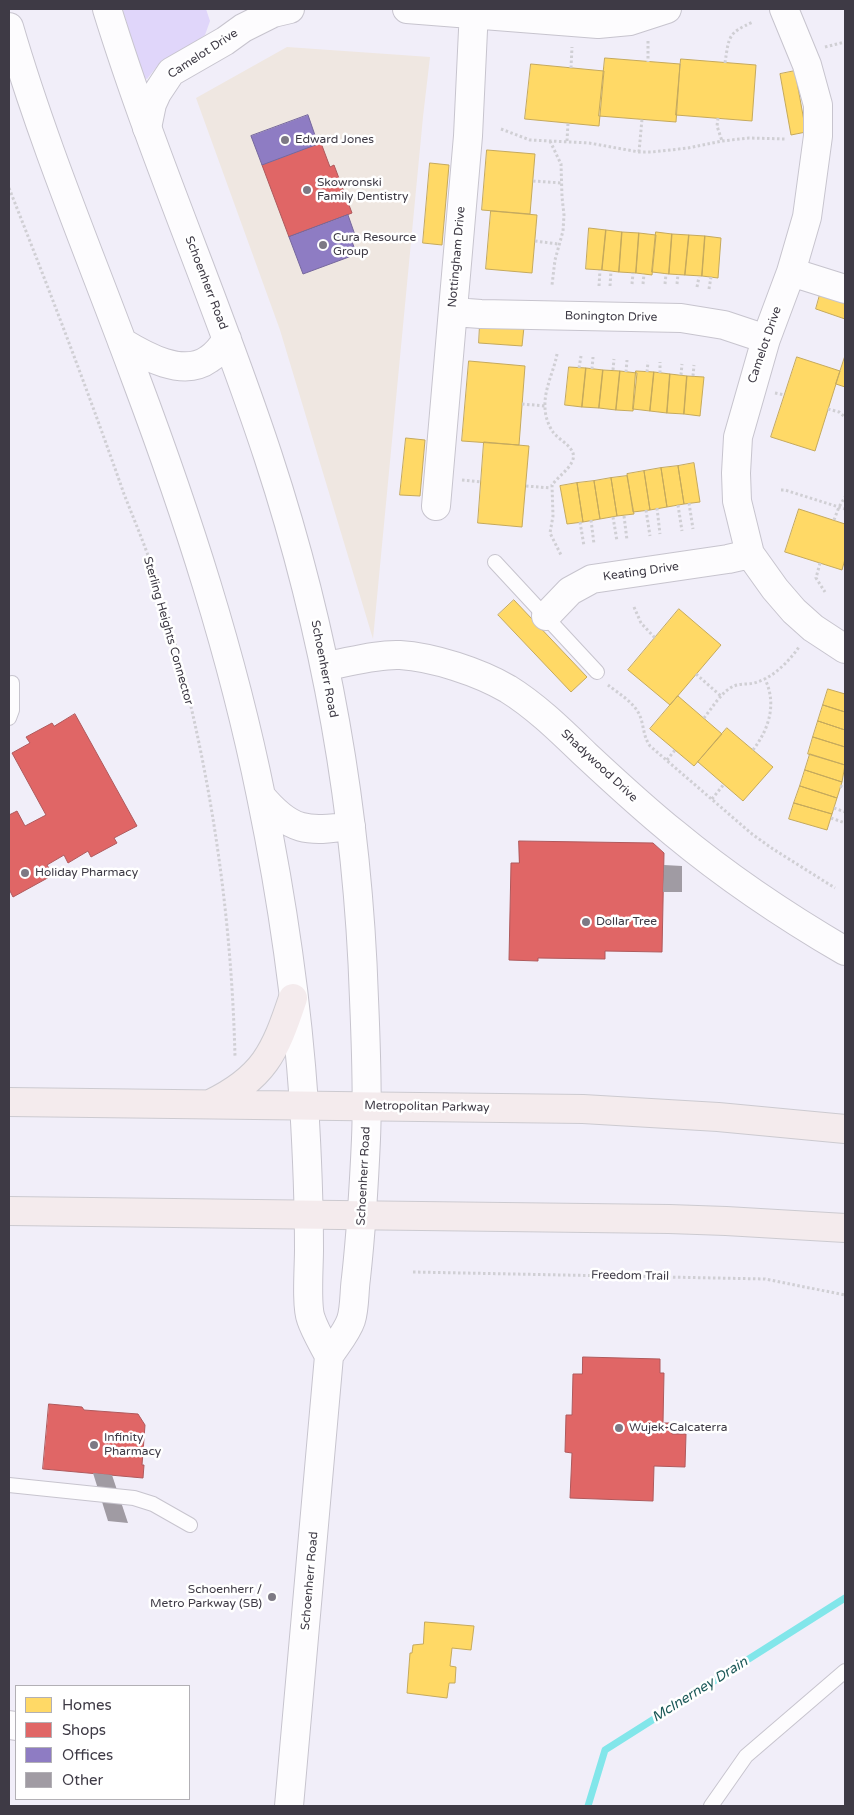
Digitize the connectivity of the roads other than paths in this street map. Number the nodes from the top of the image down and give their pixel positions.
1 (108, 9) edge
2 (290, 9) edge
3 (408, 9) edge
4 (667, 9) edge
5 (784, 9) edge
6 (474, 11) edge
7 (238, 18) edge
8 (9, 27) edge
9 (147, 128) junction
10 (791, 272) junction
11 (845, 289) edge
12 (453, 312) junction
13 (227, 339) junction
14 (766, 339) junction
15 (122, 342) junction
16 (436, 506) dead end
17 (750, 554) junction
18 (495, 562) dead end
19 (546, 616) junction
20 (845, 649) edge
21 (326, 666) junction
22 (601, 677) road end
23 (12, 683) dead end
24 (9, 718) edge
25 (261, 796) junction
26 (351, 826) junction
27 (845, 951) edge
28 (294, 998) junction
29 (9, 1102) edge
30 (210, 1104) junction
31 (304, 1105) junction
32 (367, 1107) junction
33 (845, 1129) edge
34 (9, 1210) edge
35 (309, 1215) junction
36 (362, 1216) junction
37 (845, 1228) edge
38 (329, 1356) junction
39 (9, 1486) edge
40 (190, 1525) dead end
41 (845, 1671) edge
42 (289, 1806) edge
43 (711, 1806) edge

1 - 9 main road, Schoenherr Road
2 - 7 main road, Camelot Drive
3 - 6 main road
4 - 6 main road
5 - 10 main road, Camelot Drive
6 - 12 main road, Nottingham Drive
7 - 9 main road, Camelot Drive
8 - 15 main road
9 - 13 main road, Schoenherr Road
10 - 11 main road
10 - 14 main road, Camelot Drive
12 - 14 main road, Bonington Drive
12 - 16 main road, Nottingham Drive
13 - 15 main road
13 - 21 main road, Schoenherr Road
14 - 17 main road, Camelot Drive
15 - 25 main road
17 - 19 main road, Keating Drive
17 - 20 main road, Camelot Drive
18 - 19 lane
19 - 22 lane
21 - 26 main road, Schoenherr Road
21 - 27 main road, Shadywood Drive
23 - 24 lane
25 - 26 main road
25 - 28 main road
26 - 32 main road, Schoenherr Road
28 - 30 main road
28 - 31 main road
29 - 30 main road, Metropolitan Parkway
30 - 31 main road, Metropolitan Parkway
31 - 32 main road, Metropolitan Parkway
31 - 35 main road
32 - 33 main road, Metropolitan Parkway
32 - 36 main road, Schoenherr Road
34 - 35 main road
35 - 36 main road
35 - 38 main road
36 - 37 main road
36 - 38 main road, Schoenherr Road
38 - 42 main road, Schoenherr Road
39 - 40 lane
41 - 43 lane

